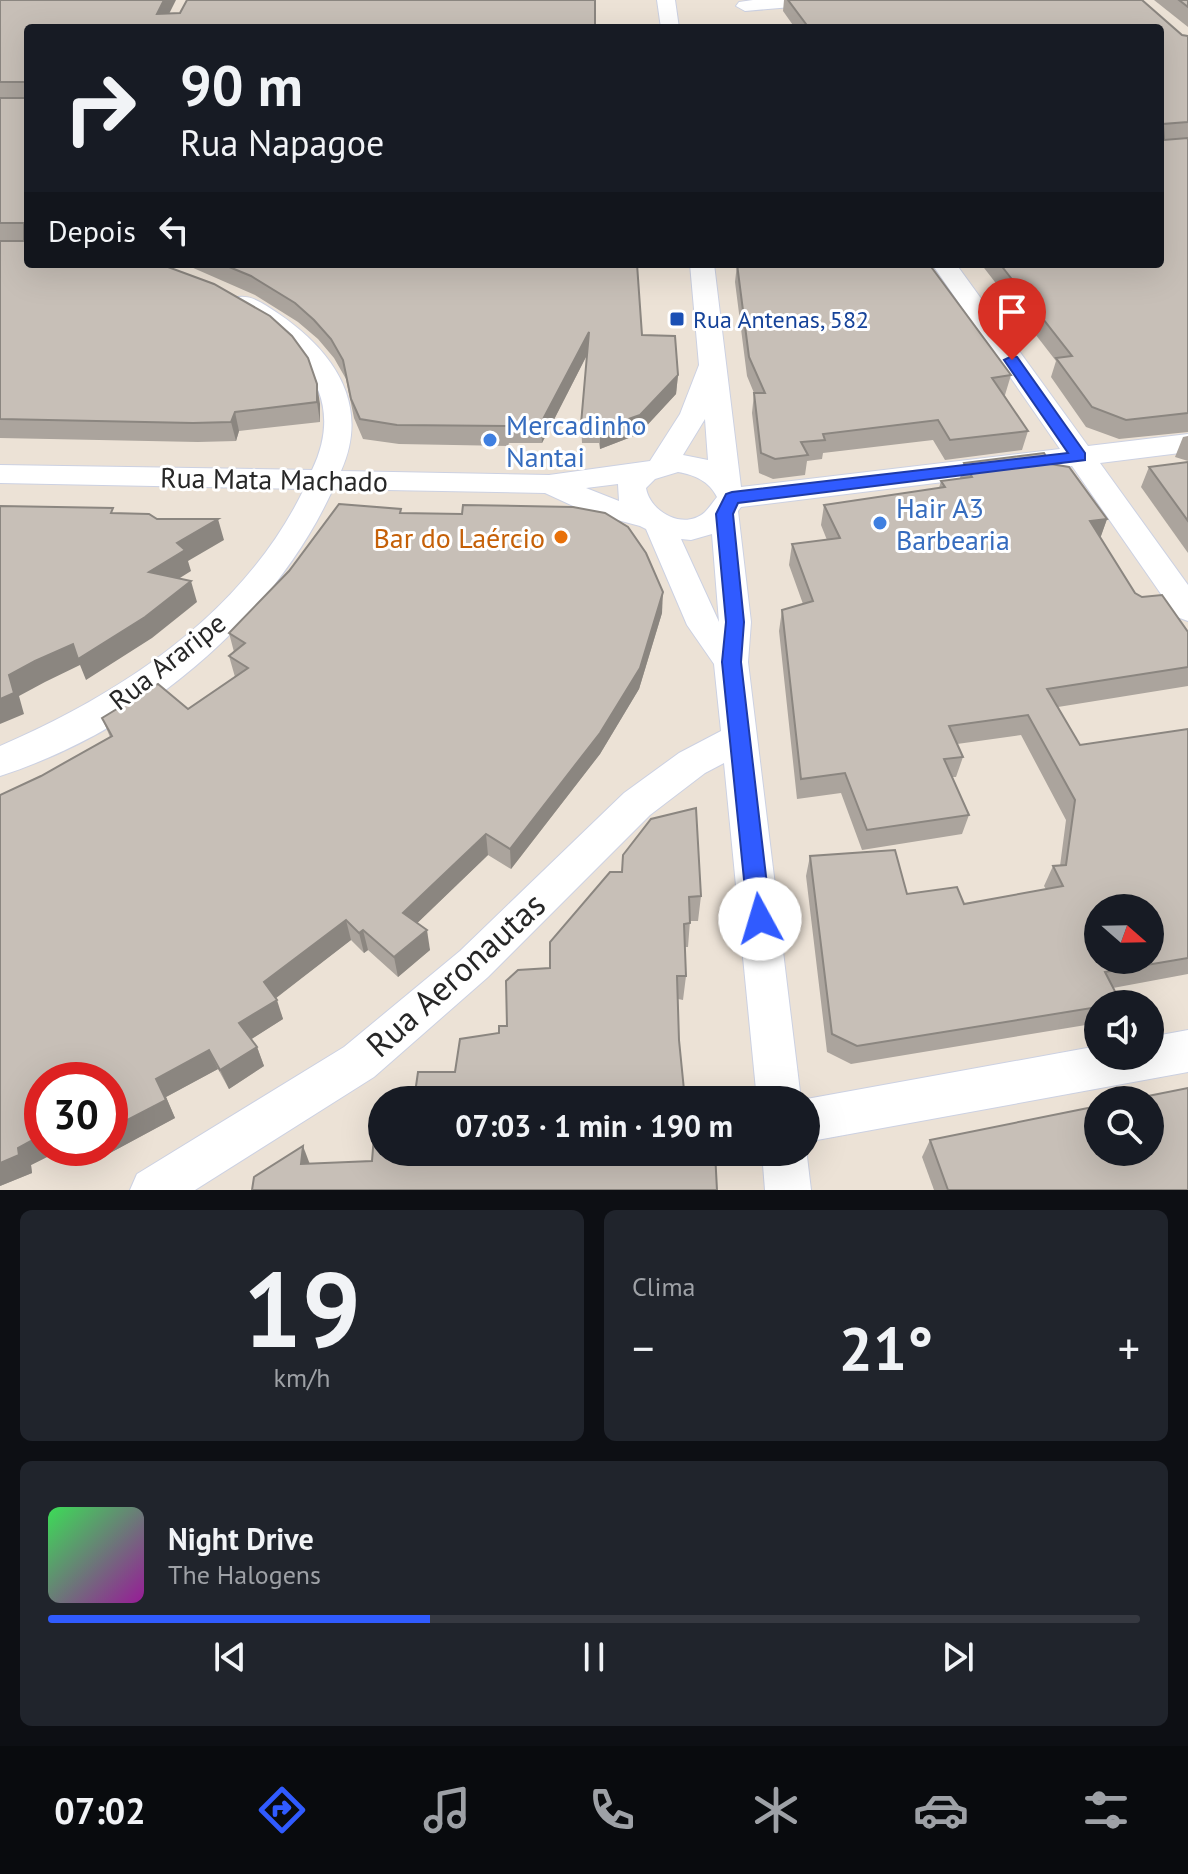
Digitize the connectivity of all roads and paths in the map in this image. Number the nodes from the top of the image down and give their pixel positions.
1 (666, 0) edge
2 (815, 0) edge
3 (743, 3) edge
4 (669, 24) edge
5 (760, 24) edge
6 (702, 268) edge
7 (947, 268) edge
8 (220, 291) edge
9 (713, 358) junction
10 (1188, 443) edge
11 (1079, 456) junction
12 (654, 468) junction
13 (0, 474) edge
14 (324, 479) junction
15 (549, 484) junction
16 (727, 498) junction
17 (650, 521) junction
18 (1188, 609) edge
19 (731, 662) junction
20 (740, 738) junction
21 (0, 762) edge
22 (1188, 1051) edge
23 (777, 1086) edge
24 (820, 1117) edge
25 (786, 1166) edge
26 (153, 1190) edge
27 (788, 1190) edge

1 - 4 street
2 - 3 street
3 - 5 street
6 - 9 street
7 - 11 street
8 - 14 street, Rua Araripe
9 - 12 street
9 - 16 street
10 - 11 street
11 - 16 street
11 - 18 street
12 - 15 street, Rua Mata Machado
12 - 16 street
12 - 17 street
13 - 14 street, Rua Mata Machado
14 - 15 street, Rua Mata Machado
14 - 21 street, Rua Araripe
15 - 17 street, Rua Mata Machado
16 - 17 street
16 - 19 street
17 - 19 street
19 - 20 street
20 - 23 street
20 - 26 street, Rua Aeronautas
22 - 24 street
25 - 27 street

